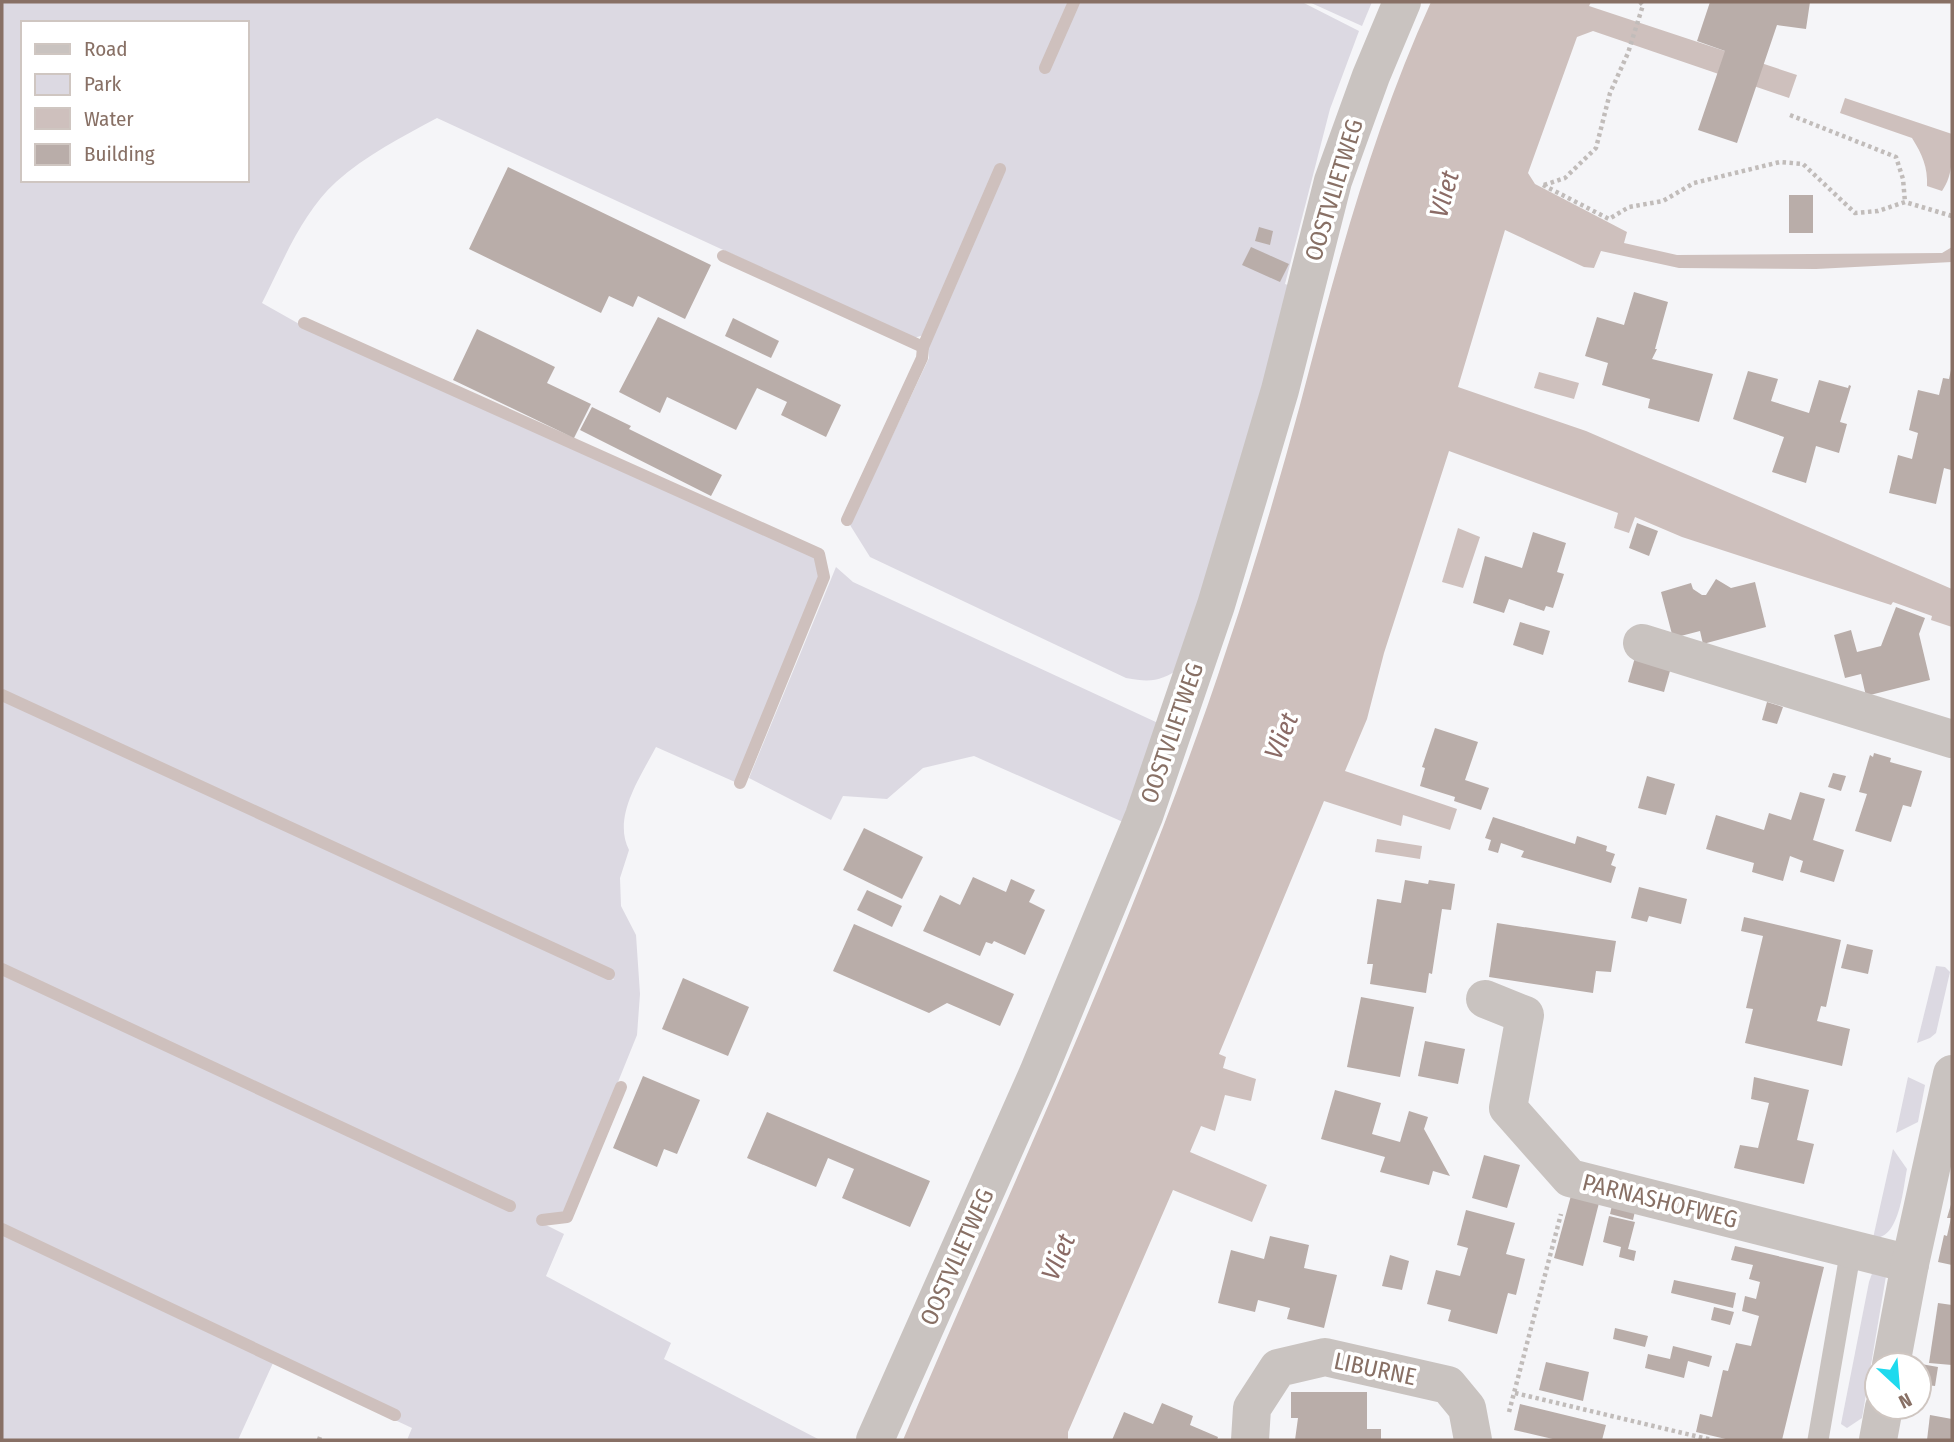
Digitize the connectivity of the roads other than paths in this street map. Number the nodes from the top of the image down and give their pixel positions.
1 (1402, 2) edge
2 (1642, 643) dead end
3 (1952, 739) edge
4 (1485, 999) dead end
5 (1952, 1074) edge
6 (1851, 1250) junction
7 (1910, 1264) junction
8 (1894, 1351) edge
9 (1881, 1421) edge
10 (875, 1440) edge
11 (1250, 1440) edge
12 (1473, 1440) edge
13 (1818, 1440) edge
14 (1878, 1440) edge

1 - 10 street, OOSTVLIETWEG
2 - 3 street
4 - 6 street, PARNASHOFWEG
5 - 7 street
6 - 7 street, PARNASHOFWEG
6 - 13 lane
7 - 8 street
9 - 14 street
11 - 12 street, LIBURNE

